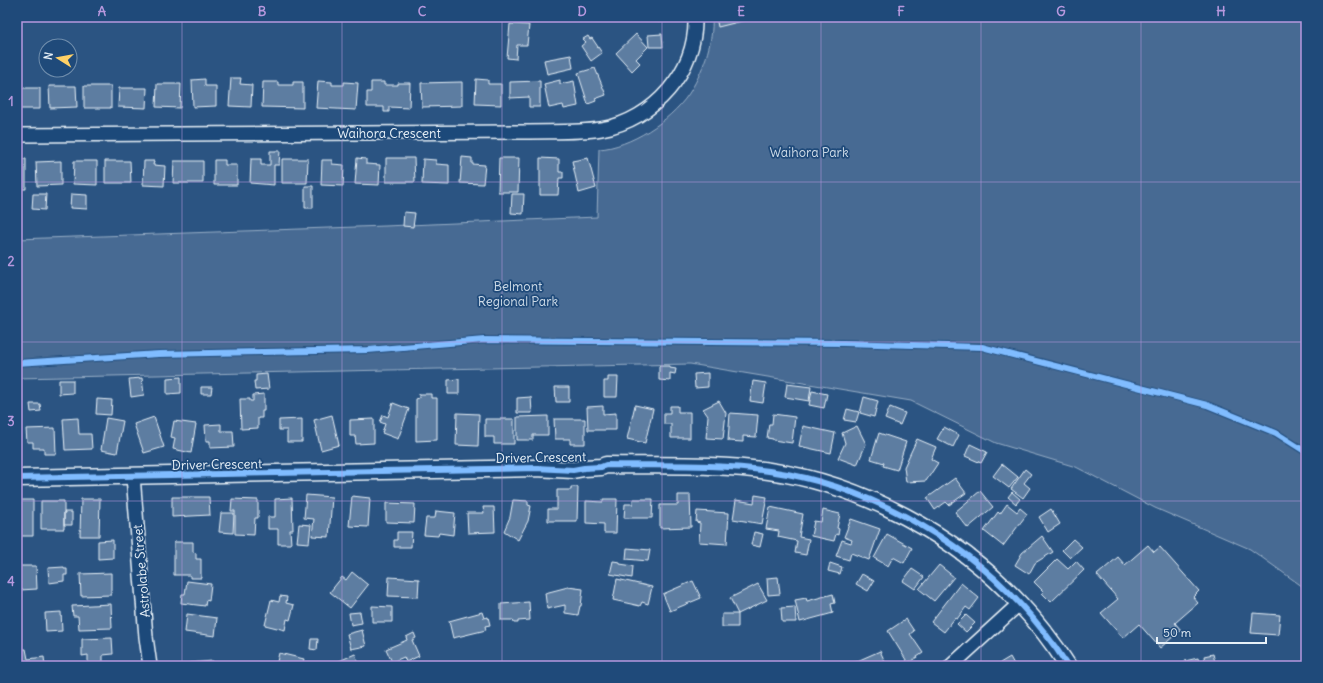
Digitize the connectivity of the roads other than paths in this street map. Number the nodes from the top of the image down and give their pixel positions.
1 (695, 17) edge
2 (17, 135) edge
3 (133, 476) junction
4 (17, 478) edge
5 (1020, 603) junction
6 (150, 666) edge
7 (951, 666) edge
8 (1068, 666) edge

1 - 2 street, Waihora Crescent
3 - 4 street, Driver Crescent
3 - 5 street, Driver Crescent
3 - 6 street, Astrolabe Street
5 - 7 street
5 - 8 street, Driver Crescent

